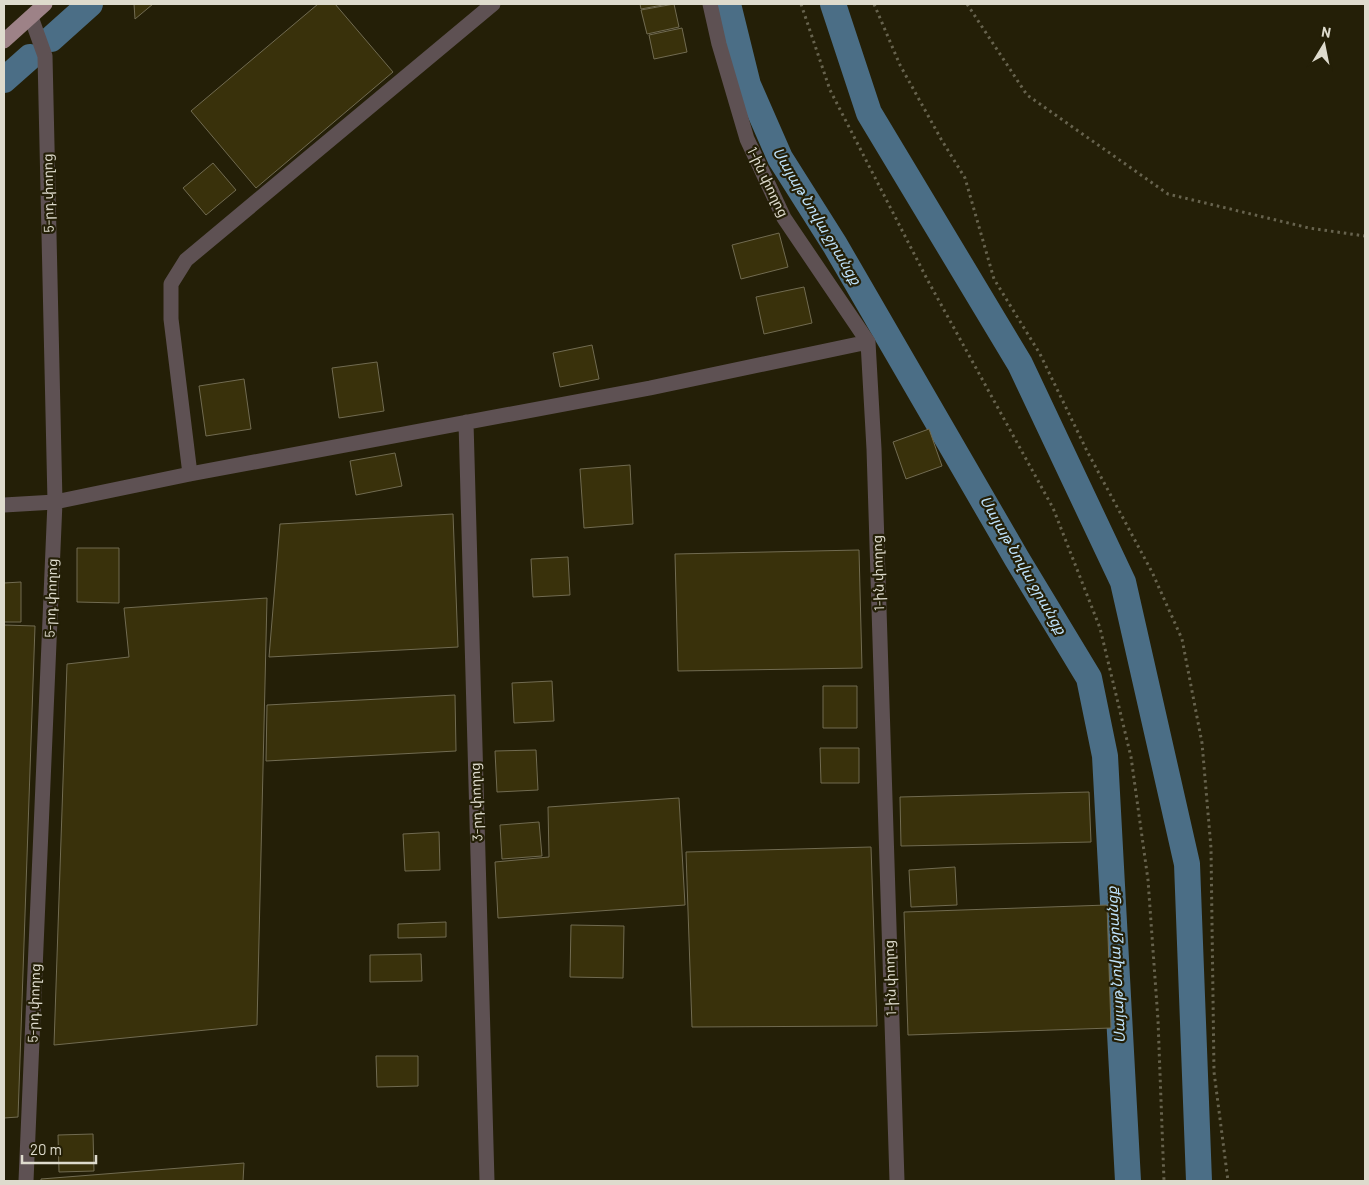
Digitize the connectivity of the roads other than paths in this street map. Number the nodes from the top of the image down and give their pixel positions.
1 (45, 4) edge
2 (493, 4) edge
3 (710, 4) edge
4 (31, 17) junction
5 (4, 41) edge
6 (868, 342) junction
7 (466, 422) junction
8 (190, 474) junction
9 (55, 502) junction
10 (4, 505) edge
11 (26, 1181) edge
12 (487, 1181) edge
13 (897, 1181) edge

1 - 4 main road
2 - 8 street
3 - 6 street, 1-ին փողոց
4 - 5 main road
4 - 9 street, 5-րդ փողոց
6 - 7 street
6 - 13 street, 1-ին փողոց
7 - 8 street
7 - 12 street, 3-րդ փողոց
8 - 9 street
9 - 10 street
9 - 11 street, 5-րդ փողոց

